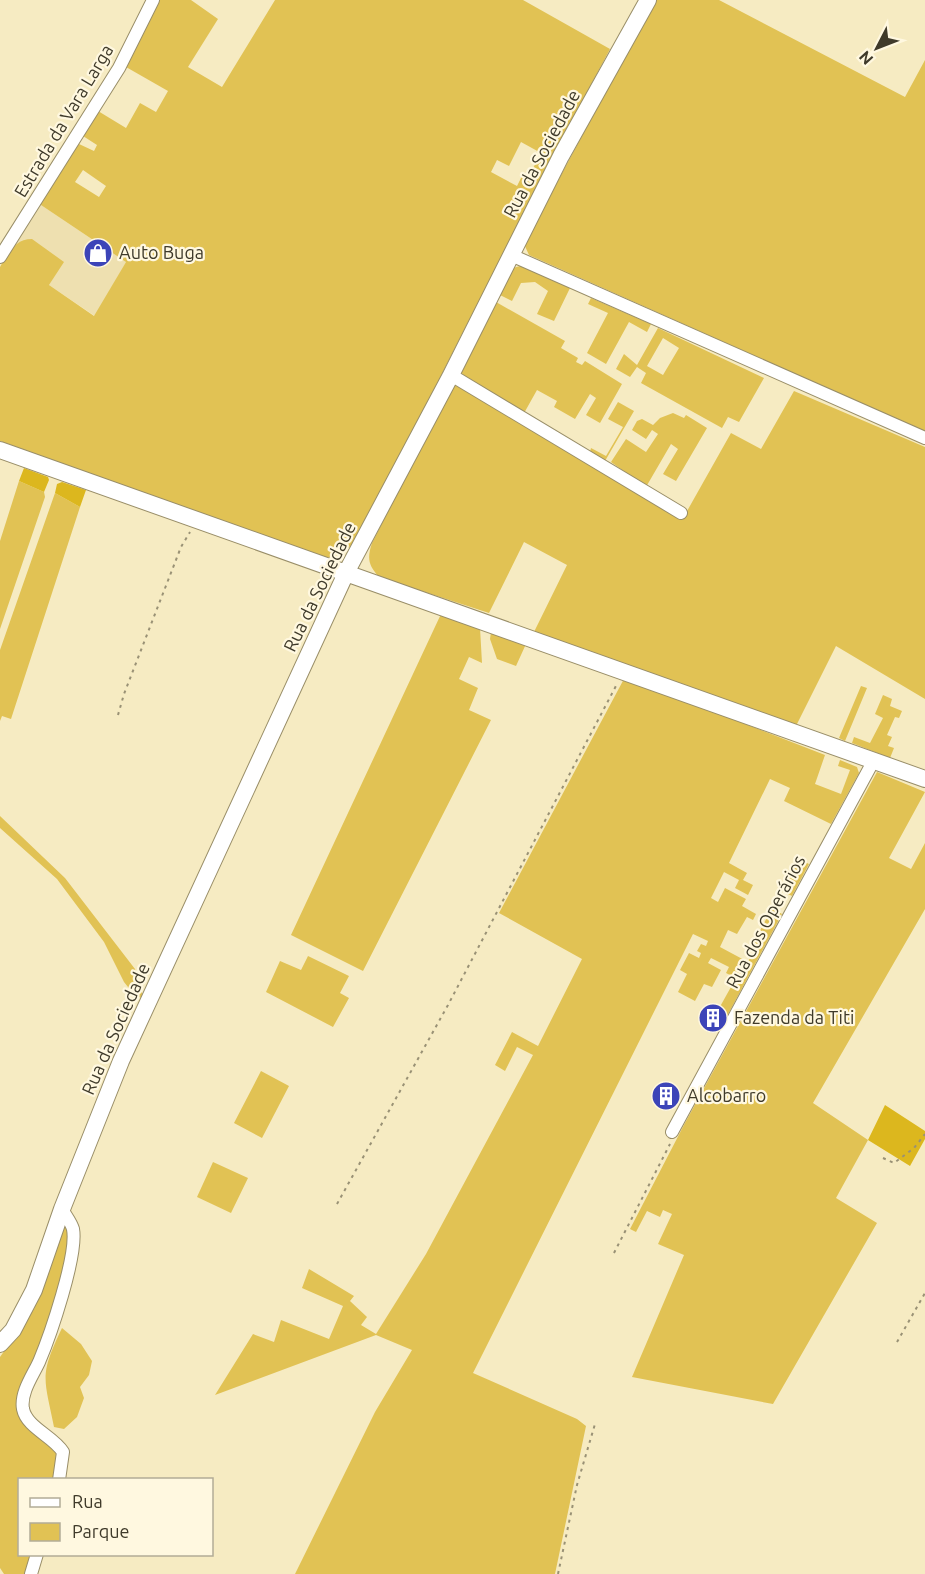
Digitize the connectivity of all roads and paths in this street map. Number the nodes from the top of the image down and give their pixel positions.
1 (153, 0) edge
2 (648, 0) edge
3 (511, 255) junction
4 (0, 257) edge
5 (451, 375) junction
6 (925, 438) edge
7 (0, 450) edge
8 (681, 513) dead end
9 (198, 519) junction
10 (347, 572) junction
11 (623, 670) junction
12 (118, 715) dead end
13 (874, 760) junction
14 (925, 779) edge
15 (672, 1132) joint
16 (925, 1134) edge
17 (884, 1158) dead end
18 (337, 1204) dead end
19 (62, 1209) junction
20 (615, 1253) dead end
21 (925, 1293) edge
22 (897, 1342) dead end
23 (0, 1344) edge
24 (595, 1424) dead end
25 (59, 1478) edge
26 (36, 1556) edge
27 (31, 1574) edge
28 (558, 1574) edge

1 - 4 street, Estrada da Vara Larga
2 - 3 street, Rua da Sociedade
3 - 5 street, Rua da Sociedade
3 - 6 street
5 - 8 street
5 - 10 street, Rua da Sociedade
7 - 9 street
9 - 10 street
9 - 12 path
10 - 11 street
10 - 19 street, Rua da Sociedade
11 - 13 street
11 - 18 path
13 - 14 street
13 - 15 street, Rua dos Operários
15 - 20 path
16 - 17 path
19 - 23 street, Rua da Sociedade
19 - 25 street
21 - 22 path
24 - 28 path
26 - 27 street

